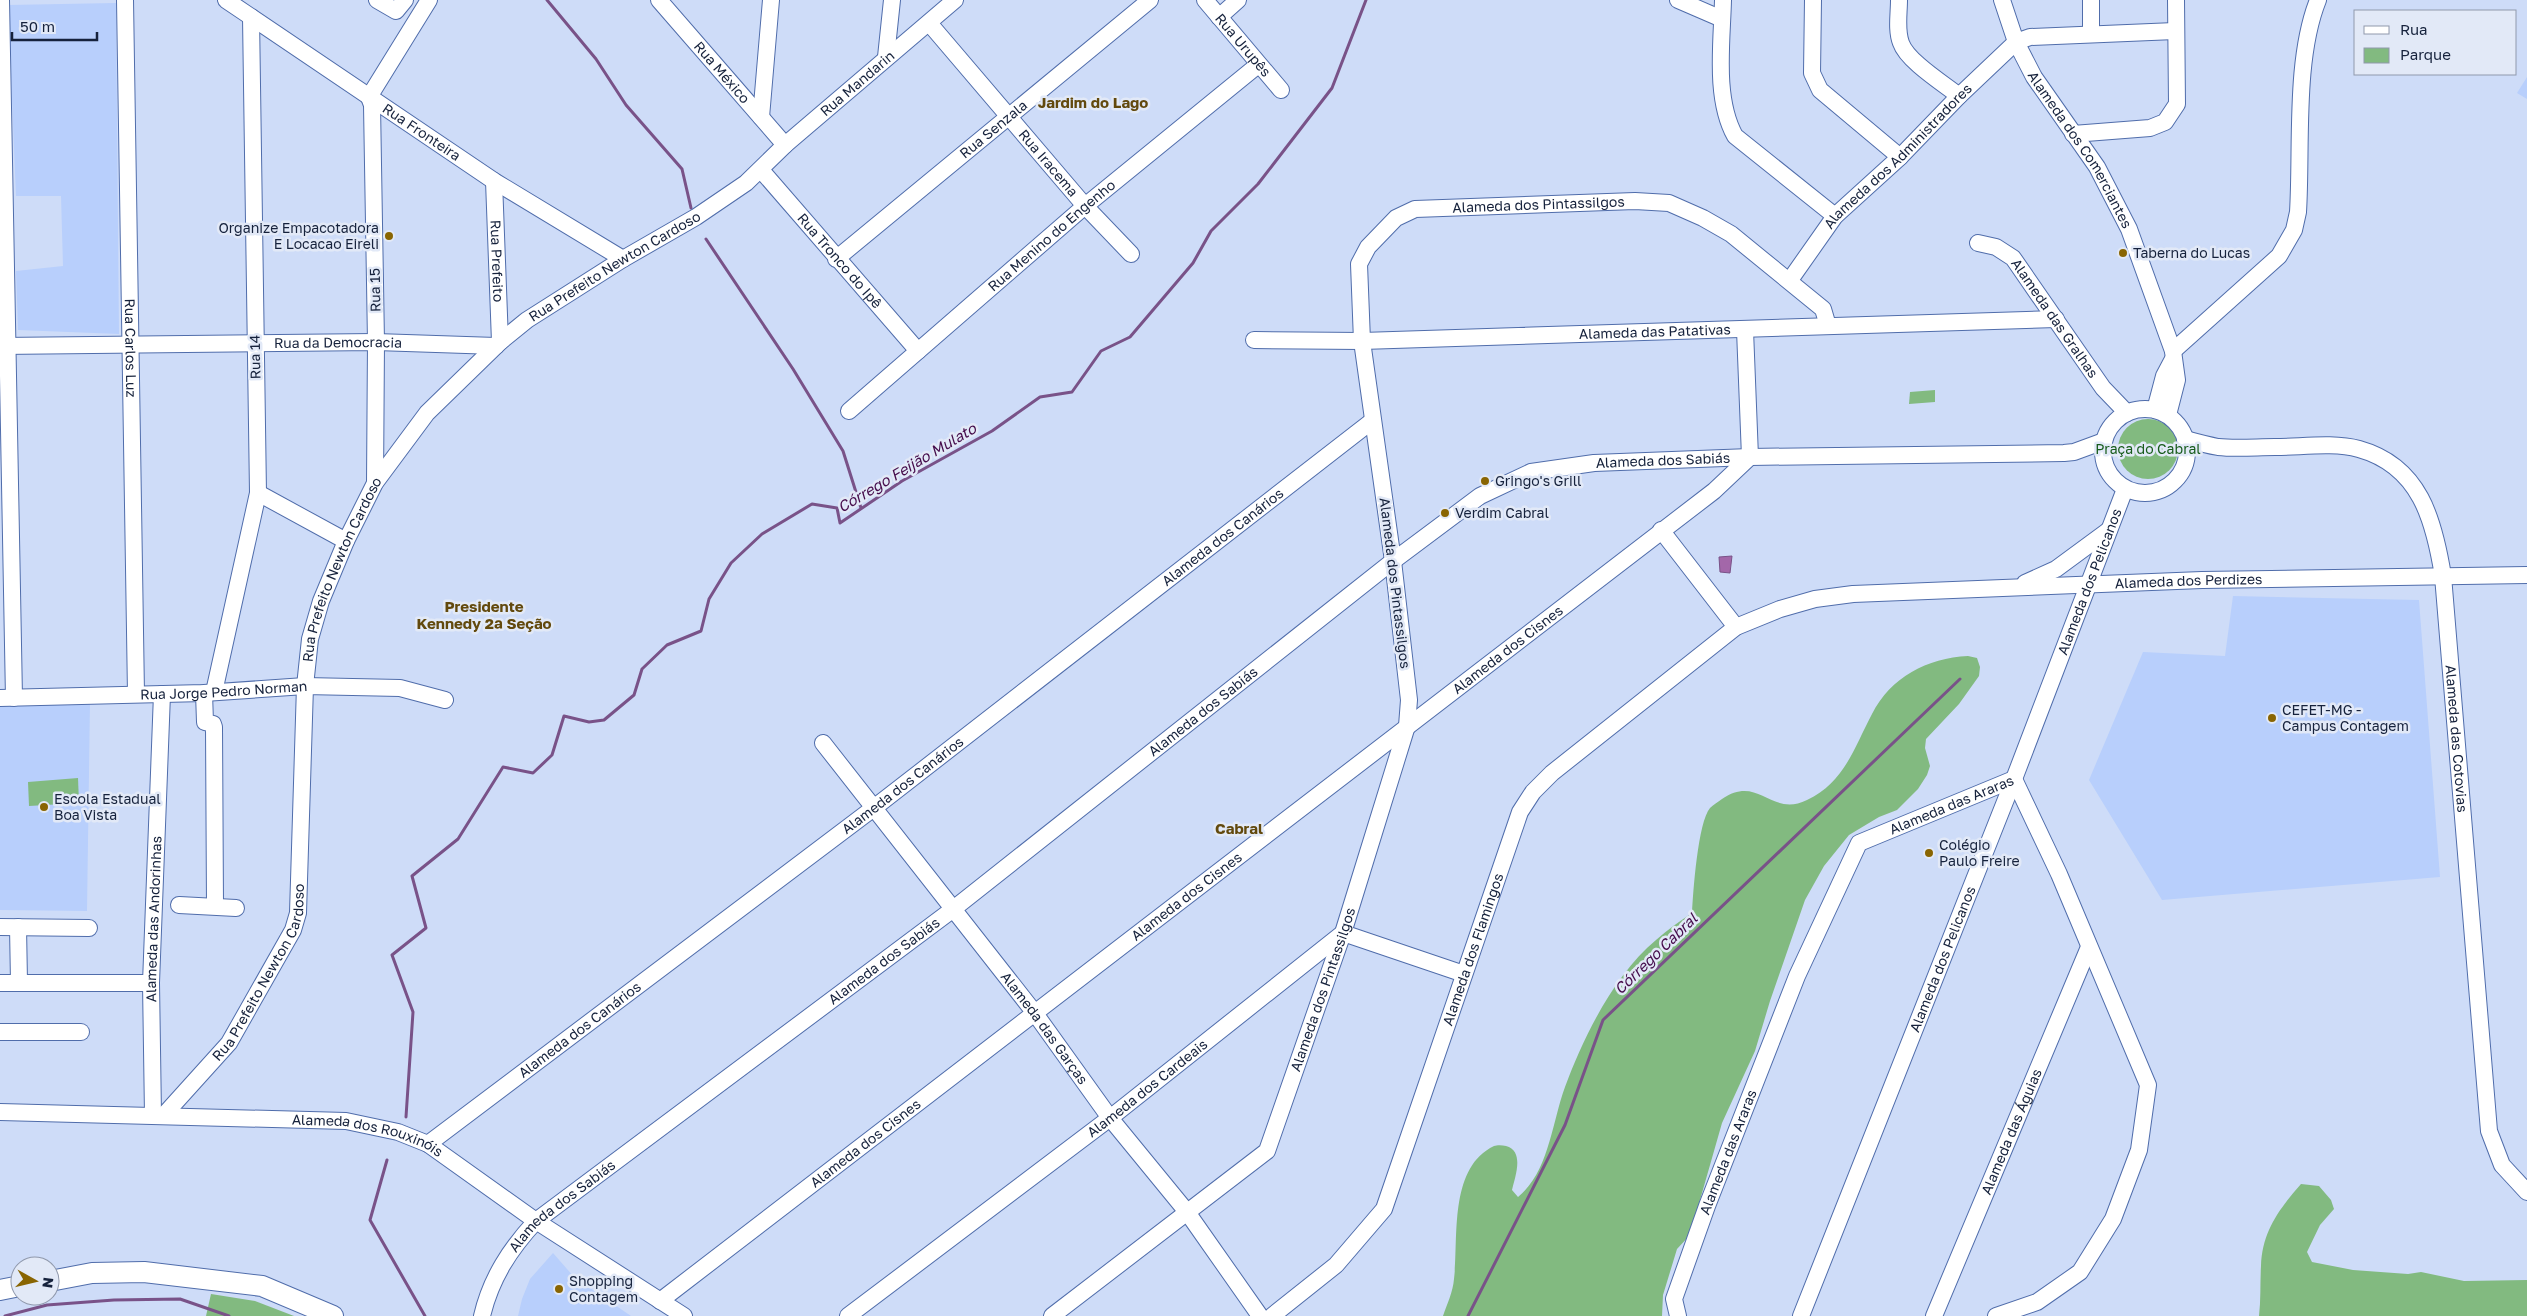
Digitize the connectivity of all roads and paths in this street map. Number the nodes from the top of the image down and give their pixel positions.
1 (1, 0) edge
2 (125, 0) edge
3 (226, 0) edge
4 (377, 0) edge
5 (405, 0) edge
6 (429, 0) edge
7 (659, 0) edge
8 (771, 0) edge
9 (892, 0) edge
10 (955, 0) edge
11 (1150, 0) edge
12 (1205, 0) edge
13 (1238, 0) edge
14 (1678, 0) edge
15 (1723, 0) edge
16 (1813, 0) edge
17 (1900, 0) edge
18 (2002, 0) edge
19 (2091, 0) edge
20 (2176, 0) edge
21 (2318, 0) edge
22 (251, 17) junction
23 (1219, 17) junction
24 (1722, 19) junction
25 (929, 24) junction
26 (2176, 31) junction
27 (2091, 34) junction
28 (2016, 42) junction
29 (886, 57) junction
30 (1258, 65) junction
31 (1280, 90) dead end
32 (1959, 96) junction
33 (369, 97) junction
34 (1009, 115) junction
35 (761, 117) junction
36 (2072, 134) junction
37 (785, 146) junction
38 (1900, 158) junction
39 (761, 170) junction
40 (494, 180) junction
41 (1085, 206) junction
42 (1835, 216) junction
43 (1978, 243) dead end
44 (1131, 254) dead end
45 (623, 259) junction
46 (836, 259) junction
47 (1790, 280) junction
48 (2056, 319) junction
49 (1828, 326) junction
50 (1745, 330) junction
51 (1254, 340) dead end
52 (1362, 341) junction
53 (376, 342) junction
54 (254, 343) junction
55 (132, 344) junction
56 (498, 344) junction
57 (4, 346) edge
58 (918, 351) junction
59 (2173, 355) junction
60 (849, 412) dead end
61 (2161, 412) junction
62 (2121, 417) junction
63 (1372, 421) junction
64 (2185, 439) junction
65 (2104, 441) junction
66 (2219, 447) junction
67 (2074, 452) junction
68 (1750, 458) junction
69 (2186, 458) junction
70 (2105, 460) junction
71 (375, 483) junction
72 (2125, 489) junction
73 (258, 493) junction
74 (1661, 530) junction
75 (2110, 530) junction
76 (346, 541) junction
77 (1393, 560) junction
78 (2527, 575) edge
79 (2443, 576) junction
80 (2089, 584) junction
81 (2016, 587) junction
82 (1736, 627) junction
83 (305, 686) junction
84 (209, 693) junction
85 (136, 694) junction
86 (162, 694) junction
87 (7, 698) edge
88 (445, 700) dead end
89 (1407, 726) junction
90 (823, 743) dead end
91 (2014, 780) junction
92 (875, 807) junction
93 (179, 905) dead end
94 (215, 905) junction
95 (236, 908) dead end
96 (952, 910) junction
97 (0, 926) edge
98 (18, 927) junction
99 (89, 928) dead end
100 (1343, 933) junction
101 (2089, 947) junction
102 (1464, 974) junction
103 (19, 982) junction
104 (151, 982) junction
105 (0, 984) edge
106 (1034, 1012) junction
107 (0, 1032) edge
108 (81, 1032) dead end
109 (0, 1112) edge
110 (158, 1115) junction
111 (1110, 1118) junction
112 (428, 1144) junction
113 (2527, 1192) edge
114 (1186, 1212) junction
115 (536, 1221) junction
116 (60, 1278) edge
117 (660, 1301) junction
118 (333, 1316) edge
119 (482, 1316) edge
120 (684, 1316) edge
121 (848, 1316) edge
122 (1052, 1316) edge
123 (1260, 1316) edge
124 (1272, 1316) edge
125 (1678, 1316) edge
126 (1801, 1316) edge
127 (1934, 1316) edge
128 (1996, 1316) edge

1 - 57 street
2 - 55 street, Rua Carlos Luz
3 - 22 street, Rua Fronteira
4 - 5 street
6 - 33 street
7 - 35 street, Rua México
8 - 35 street
9 - 29 street
10 - 25 street, Rua Mandarin
11 - 34 street, Rua Senzala
12 - 23 street, Rua Urupês
13 - 23 street
14 - 24 street
15 - 24 street
16 - 38 street
17 - 32 street
18 - 28 street, Alameda dos Comerciantes
19 - 27 street
20 - 26 street
21 - 59 street
22 - 33 street, Rua Fronteira
22 - 54 street, Rua 14
23 - 30 street, Rua Urupês
24 - 42 street
25 - 29 street, Rua Mandarin
25 - 34 street, Rua Iracema
26 - 27 street
26 - 36 street
27 - 28 street
28 - 32 street, Alameda dos Administradores
28 - 36 street, Alameda dos Comerciantes
29 - 37 street, Rua Mandarin
30 - 31 street, Rua Urupês
30 - 41 street, Rua Menino do Engenho
32 - 38 street, Alameda dos Administradores
33 - 40 street, Rua Fronteira
33 - 53 street, Rua 15
34 - 41 street, Rua Iracema
34 - 46 street, Rua Senzala
35 - 37 street, Rua México
36 - 59 street, Alameda dos Comerciantes
37 - 39 street, Rua Mandarin
38 - 42 street, Alameda dos Administradores
39 - 45 street, Rua Prefeito Newton Cardoso
39 - 46 street, Rua Tronco do Ipê
40 - 45 street, Rua Fronteira
40 - 56 street, Rua Prefeito
41 - 44 street, Rua Iracema
41 - 58 street, Rua Menino do Engenho
42 - 47 street, Alameda dos Administradores
43 - 48 street, Alameda das Gralhas
45 - 56 street, Rua Prefeito Newton Cardoso
46 - 58 street, Rua Tronco do Ipê
47 - 49 street, Alameda dos Pintassilgos
47 - 52 street, Alameda dos Pintassilgos
48 - 49 street, Alameda das Patativas
48 - 62 street, Alameda das Gralhas
49 - 50 street, Alameda das Patativas
50 - 52 street, Alameda das Patativas
50 - 68 street
51 - 52 street, Alameda das Patativas
52 - 63 street, Alameda dos Pintassilgos
53 - 54 street, Rua da Democracia
53 - 56 street, Rua da Democracia
53 - 71 street, Rua 15
54 - 55 street, Rua da Democracia
54 - 73 street, Rua 14
55 - 57 street, Rua da Democracia
55 - 85 street, Rua Carlos Luz
56 - 71 street, Rua Prefeito Newton Cardoso
57 - 87 street
58 - 60 street, Rua Menino do Engenho
59 - 61 street, Alameda dos Comerciantes
61 - 62 street
61 - 64 street
62 - 65 street
63 - 77 street, Alameda dos Pintassilgos
63 - 92 street, Alameda dos Canários
64 - 66 street, Alameda das Cotovias
64 - 69 street
65 - 67 street, Alameda dos Sabiás
65 - 70 street
66 - 69 street, Alameda das Cotovias
66 - 79 street, Alameda das Cotovias
67 - 68 street, Alameda dos Sabiás
67 - 70 street, Alameda dos Sabiás
68 - 74 street, Alameda dos Cisnes
68 - 77 street, Alameda dos Sabiás
69 - 72 street
70 - 72 street
71 - 76 street, Rua Prefeito Newton Cardoso
72 - 75 street, Alameda dos Pelicanos
73 - 76 street
73 - 84 street, Rua 14
74 - 82 street
74 - 89 street, Alameda dos Cisnes
75 - 80 street, Alameda dos Pelicanos
75 - 81 street
76 - 83 street, Rua Prefeito Newton Cardoso
77 - 89 street, Alameda dos Pintassilgos
77 - 96 street, Alameda dos Sabiás
78 - 79 street, Alameda dos Perdizes
79 - 80 street, Alameda dos Perdizes
79 - 113 street, Alameda das Cotovias
80 - 81 street, Alameda dos Perdizes
80 - 91 street, Alameda dos Pelicanos
81 - 82 street, Alameda dos Perdizes
82 - 102 street, Alameda dos Flamingos
83 - 84 street, Rua Jorge Pedro Norman
83 - 88 street, Rua Jorge Pedro Norman
83 - 110 street, Rua Prefeito Newton Cardoso
84 - 86 street, Rua Jorge Pedro Norman
84 - 94 street, Rua 14
85 - 86 street, Rua Jorge Pedro Norman
85 - 87 street, Rua Jorge Pedro Norman
86 - 104 street, Alameda das Andorinhas
89 - 100 street, Alameda dos Pintassilgos
89 - 106 street, Alameda dos Cisnes
90 - 92 street, Alameda das Garças
91 - 101 street, Alameda das Araras
91 - 125 street, Alameda das Araras
91 - 126 street, Alameda dos Pelicanos
92 - 96 street, Alameda das Garças
92 - 112 street, Alameda dos Canários
93 - 94 street
94 - 95 street
96 - 106 street, Alameda das Garças
96 - 115 street, Alameda dos Sabiás
97 - 98 street
98 - 99 street
98 - 103 street
100 - 102 street
100 - 111 street, Alameda dos Cardeais
100 - 114 street, Alameda dos Pintassilgos
101 - 127 street, Alameda das Águias
101 - 128 street, Alameda das Araras
102 - 124 street, Alameda dos Flamingos
103 - 104 street
103 - 105 street
104 - 110 street, Alameda das Andorinhas
106 - 111 street, Alameda das Garças
106 - 117 street, Alameda dos Cisnes
107 - 108 street
109 - 110 street, Alameda dos Rouxinóis
110 - 112 street, Alameda dos Rouxinóis
111 - 114 street, Alameda das Garças
111 - 121 street, Alameda dos Cardeais
112 - 115 street, Alameda dos Rouxinóis
114 - 122 street, Alameda dos Pintassilgos
114 - 123 street, Alameda das Garças
115 - 117 street, Alameda dos Rouxinóis
115 - 119 street, Alameda dos Sabiás
116 - 118 main road
117 - 120 street, Alameda dos Rouxinóis

